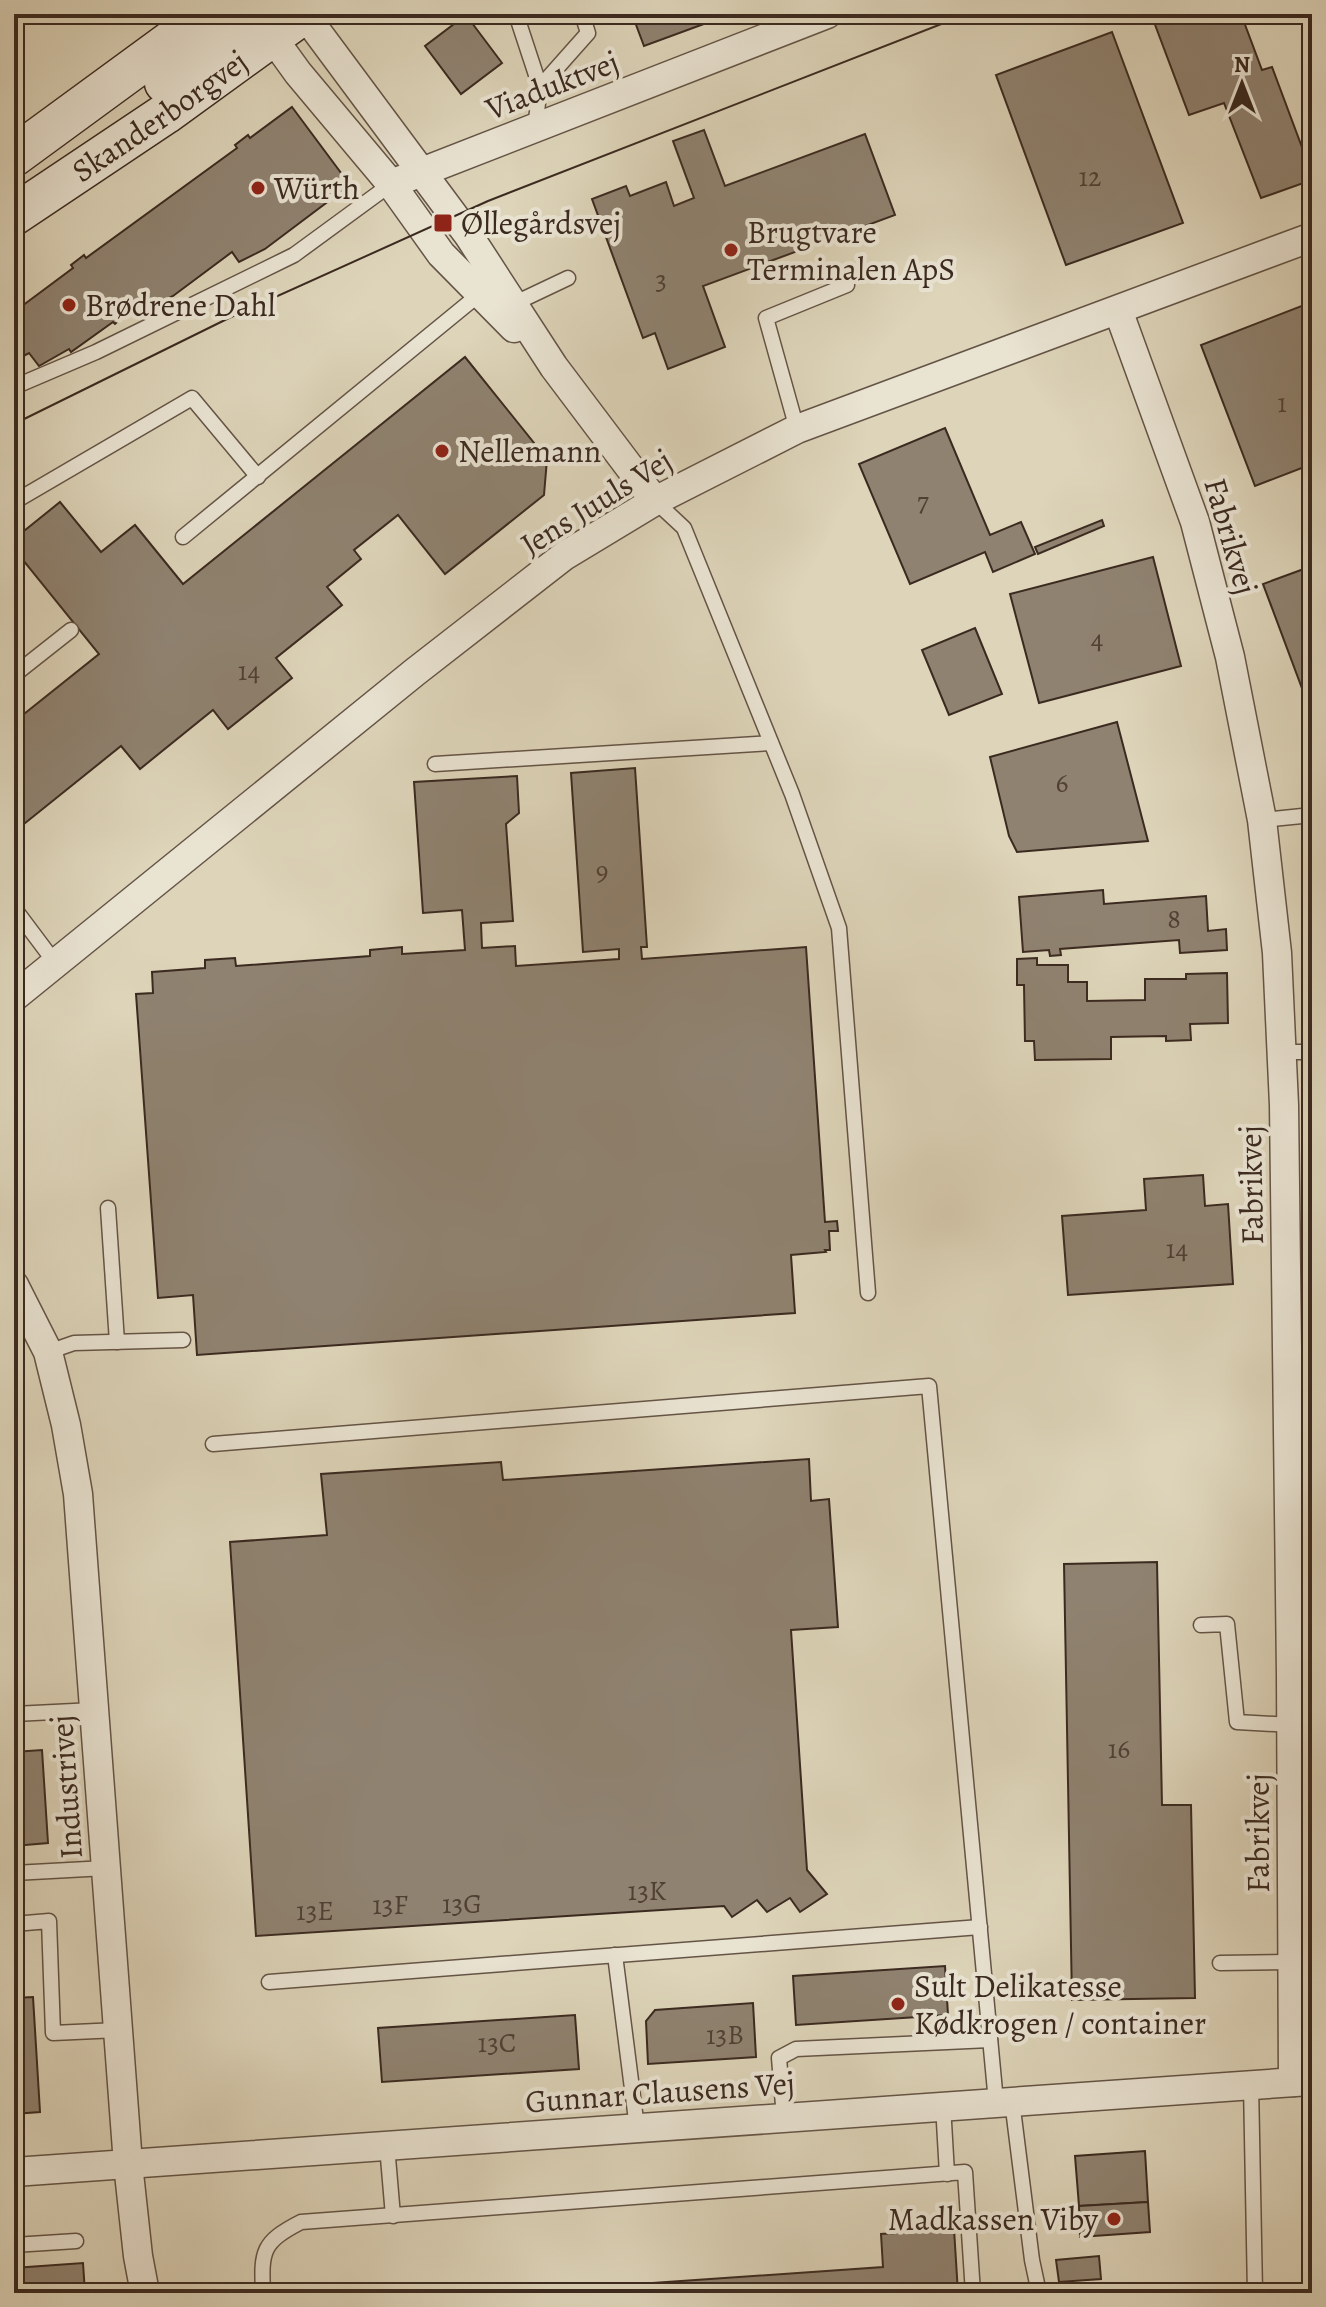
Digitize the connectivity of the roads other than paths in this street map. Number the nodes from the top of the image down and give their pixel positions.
1 (208, 14) edge
2 (516, 14) edge
3 (582, 14) edge
4 (827, 14) edge
5 (281, 25) edge
6 (540, 87) junction
7 (535, 128) junction
8 (14, 156) edge
9 (422, 172) junction
10 (391, 184) junction
11 (14, 208) edge
12 (14, 215) edge
13 (1312, 237) edge
14 (568, 278) dead end
15 (847, 285) dead end
16 (497, 297) junction
17 (1118, 310) junction
18 (14, 387) edge
19 (797, 429) junction
20 (258, 477) junction
21 (655, 501) junction
22 (14, 502) edge
23 (183, 537) dead end
24 (71, 630) dead end
25 (14, 675) edge
26 (771, 743) junction
27 (435, 764) dead end
28 (1312, 815) edge
29 (1262, 820) junction
30 (14, 908) edge
31 (56, 964) junction
32 (16, 992) edge
33 (1281, 1052) junction
34 (1312, 1052) edge
35 (108, 1208) dead end
36 (14, 1285) edge
37 (868, 1293) dead end
38 (183, 1340) dead end
39 (117, 1342) junction
40 (48, 1352) junction
41 (213, 1444) dead end
42 (1201, 1625) dead end
43 (1302, 1675) edge
44 (94, 1710) junction
45 (14, 1714) edge
46 (1291, 1725) junction
47 (106, 1868) junction
48 (14, 1873) edge
49 (1302, 1873) edge
50 (14, 1924) edge
51 (980, 1927) junction
52 (615, 1955) junction
53 (1292, 1962) junction
54 (1220, 1963) dead end
55 (269, 1982) dead end
56 (118, 2030) junction
57 (990, 2040) junction
58 (1302, 2081) edge
59 (1251, 2084) junction
60 (1004, 2101) junction
61 (943, 2105) junction
62 (784, 2117) junction
63 (637, 2128) junction
64 (387, 2146) junction
65 (128, 2164) junction
66 (14, 2172) edge
67 (947, 2174) junction
68 (393, 2216) junction
69 (76, 2241) dead end
70 (14, 2245) edge
71 (145, 2293) edge
72 (263, 2293) edge
73 (973, 2293) edge
74 (1039, 2293) edge
75 (1251, 2293) edge

1 - 8 main road, Skanderborgvej
2 - 6 lane
3 - 6 lane
4 - 7 street, Viaduktvej
5 - 9 street
5 - 10 street
5 - 11 main road
5 - 12 main road, Skanderborgvej
6 - 7 lane
7 - 9 street, Viaduktvej
9 - 10 street, Viaduktvej
9 - 16 street
10 - 16 street
10 - 18 lane
13 - 17 street, Jens Juuls Vej
14 - 16 lane
15 - 19 lane
16 - 20 lane
16 - 21 street
17 - 19 street, Jens Juuls Vej
17 - 29 street, Fabrikvej
19 - 21 street, Jens Juuls Vej
20 - 22 lane
20 - 23 lane
21 - 26 lane
21 - 31 street, Jens Juuls Vej
24 - 25 lane
26 - 27 lane
26 - 37 lane
28 - 29 lane
29 - 33 street, Fabrikvej
30 - 31 lane
31 - 32 street, Jens Juuls Vej
33 - 34 lane
33 - 43 street, Fabrikvej
35 - 39 lane
36 - 40 street, Industrivej
38 - 39 lane
39 - 40 lane
40 - 44 street, Industrivej
41 - 51 lane
42 - 46 lane
43 - 46 street, Fabrikvej
44 - 45 lane
44 - 47 street, Industrivej
46 - 49 street, Fabrikvej
47 - 48 lane
47 - 56 street, Industrivej
49 - 53 street, Fabrikvej
50 - 56 lane
51 - 52 lane
51 - 57 lane
52 - 55 lane
52 - 63 lane
53 - 54 lane
53 - 58 street, Fabrikvej
56 - 65 street, Industrivej
57 - 60 lane
57 - 62 lane
58 - 59 street, Gunnar Clausens Vej
59 - 60 street, Gunnar Clausens Vej
59 - 75 lane
60 - 61 street, Gunnar Clausens Vej
60 - 74 lane
61 - 62 street, Gunnar Clausens Vej
61 - 67 lane
62 - 63 street, Gunnar Clausens Vej
63 - 64 street, Gunnar Clausens Vej
64 - 65 street, Gunnar Clausens Vej
64 - 68 lane
65 - 66 street, Gunnar Clausens Vej
65 - 71 street, Industrivej
67 - 68 lane
67 - 73 lane
68 - 72 lane
69 - 70 lane

